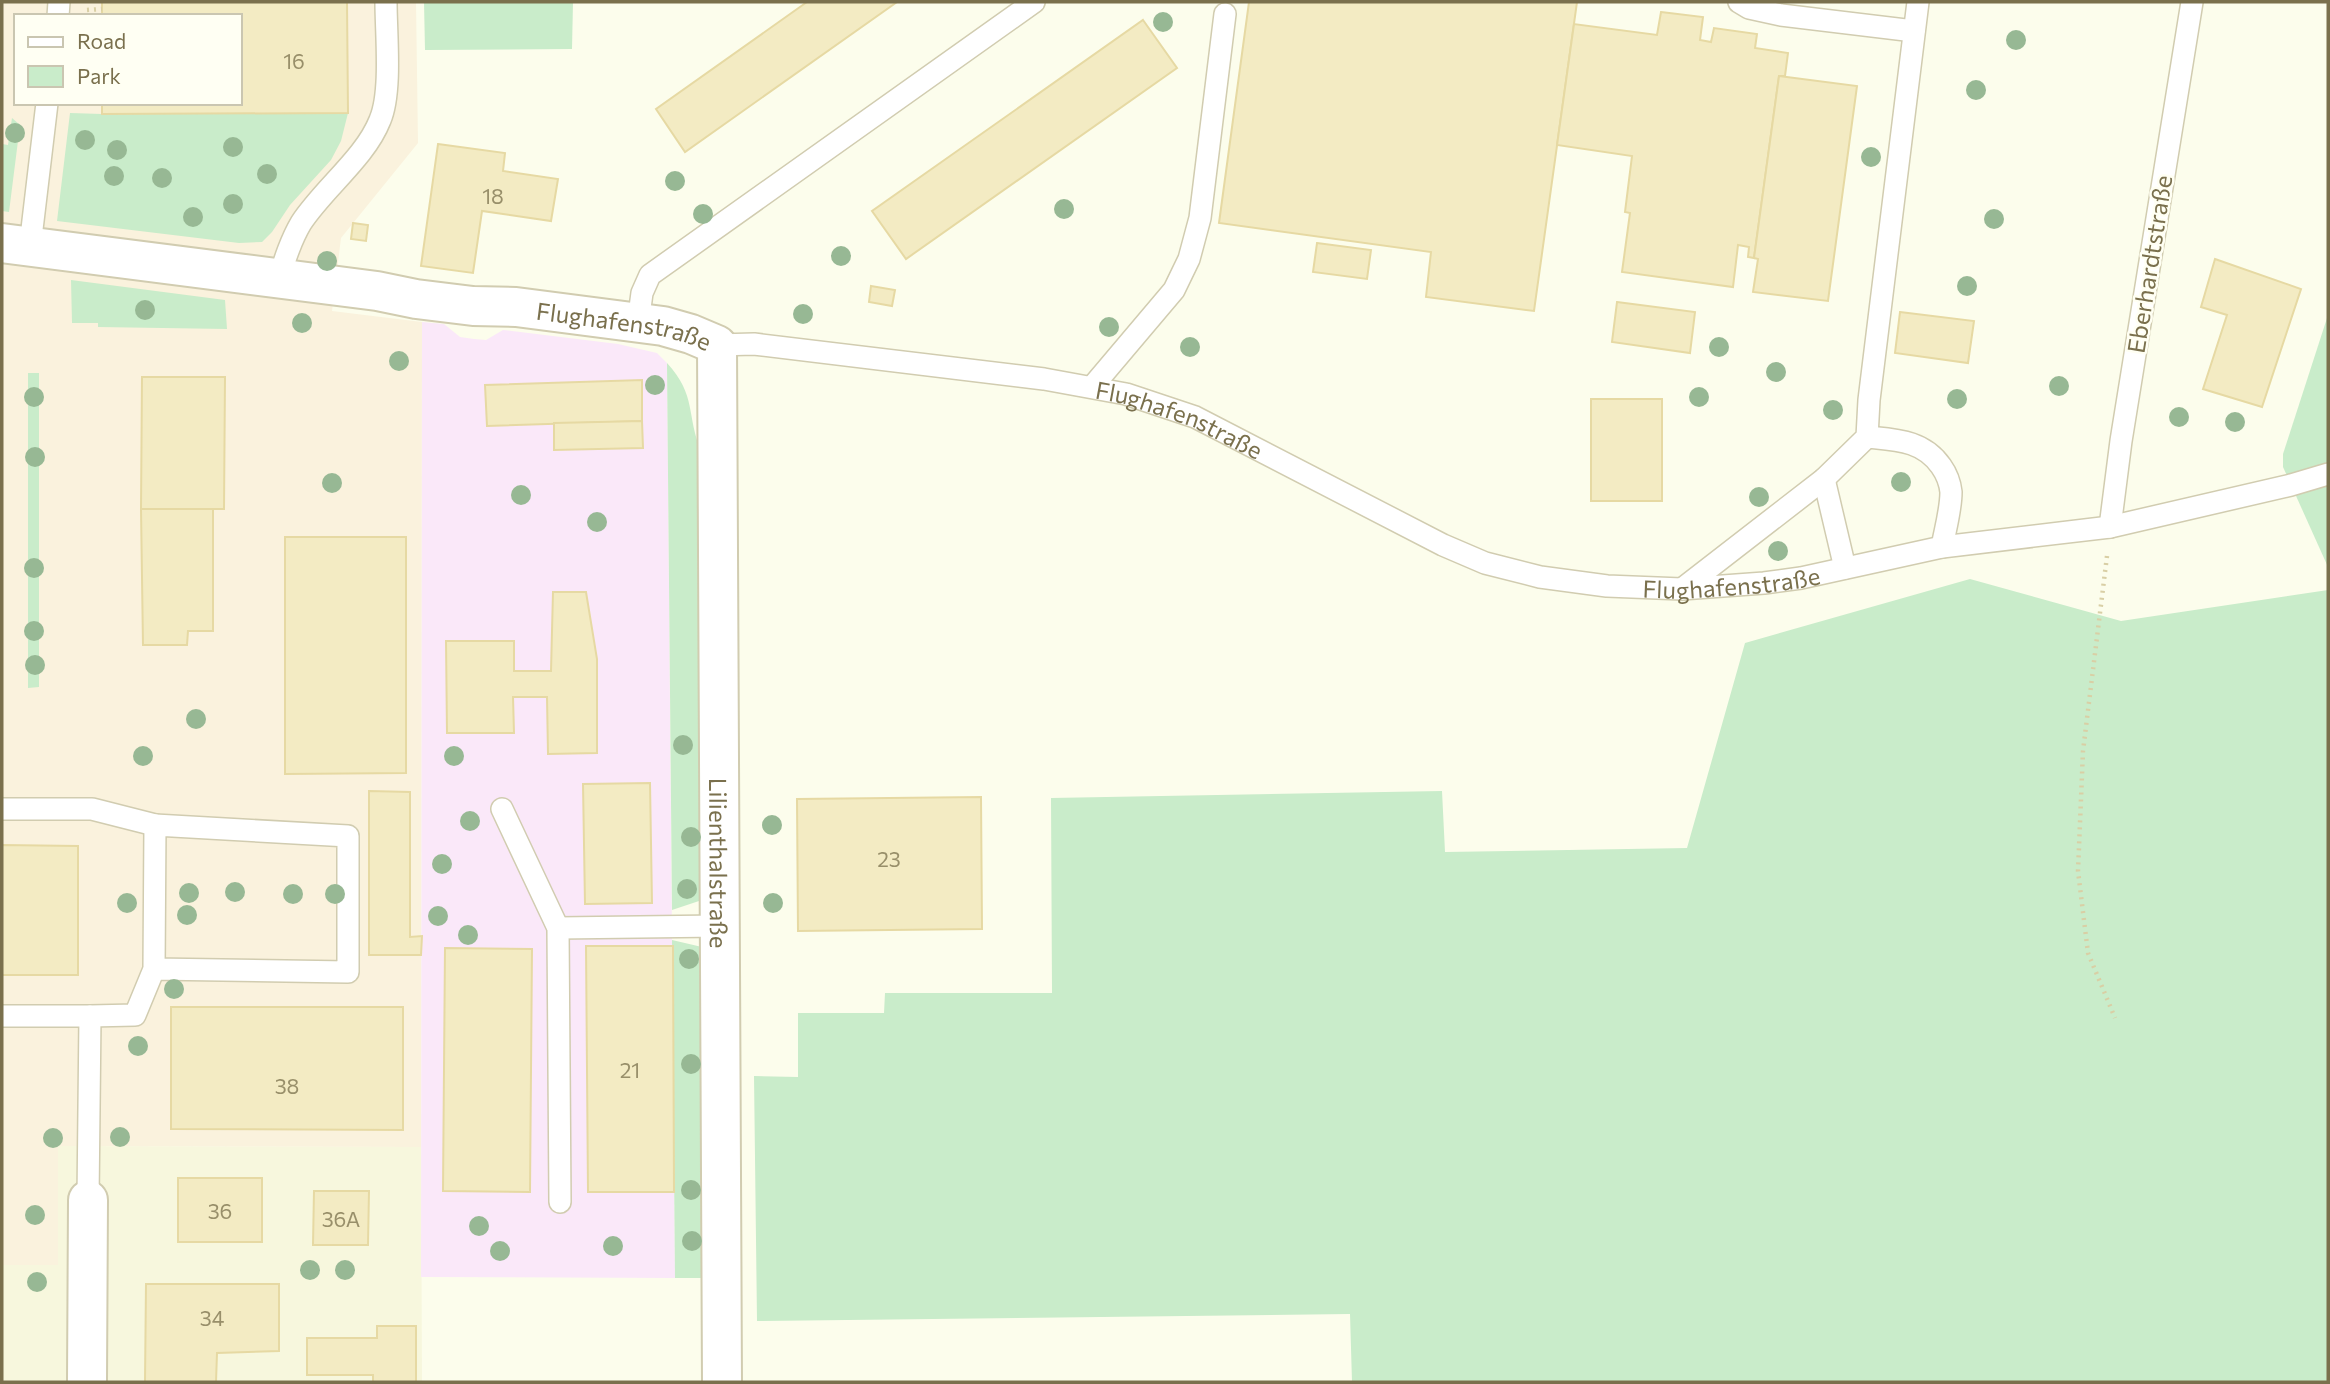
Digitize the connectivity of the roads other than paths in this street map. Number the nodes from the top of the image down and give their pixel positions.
1 (386, 2) edge
2 (1034, 2) edge
3 (1739, 2) edge
4 (1918, 2) edge
5 (2192, 2) edge
6 (1226, 14) dead end
7 (1914, 31) junction
8 (47, 105) edge
9 (16, 244) edge
10 (279, 278) junction
11 (638, 323) junction
12 (717, 345) junction
13 (1092, 387) junction
14 (1867, 437) junction
15 (2328, 474) edge
16 (1824, 479) junction
17 (2110, 527) junction
18 (1942, 547) junction
19 (1845, 568) junction
20 (1682, 589) junction
21 (2, 809) edge
22 (502, 809) dead end
23 (155, 825) junction
24 (720, 926) junction
25 (558, 928) junction
26 (153, 969) junction
27 (2, 1016) edge
28 (90, 1016) junction
29 (88, 1199) joint
30 (560, 1202) dead end
31 (87, 1382) edge
32 (722, 1382) edge

1 - 10 lane
2 - 11 lane
3 - 7 lane
4 - 7 lane
5 - 17 lane, Eberhardtstraße
6 - 13 lane
7 - 14 lane
8 - 9 lane
9 - 10 street, Flughafenstraße
10 - 11 street, Flughafenstraße
11 - 12 street, Flughafenstraße
12 - 13 lane, Flughafenstraße
12 - 24 street, Lilienthalstraße
13 - 20 lane, Flughafenstraße
14 - 16 lane
14 - 18 lane
15 - 17 lane, Flughafenstraße
16 - 19 lane
16 - 20 lane
17 - 18 lane, Flughafenstraße
18 - 19 lane, Flughafenstraße
19 - 20 lane, Flughafenstraße
21 - 23 lane
22 - 25 lane
23 - 26 lane
23 - 26 lane
24 - 25 lane
24 - 32 street, Lilienthalstraße
25 - 30 lane
26 - 28 lane
27 - 28 lane
28 - 29 lane
29 - 31 street

